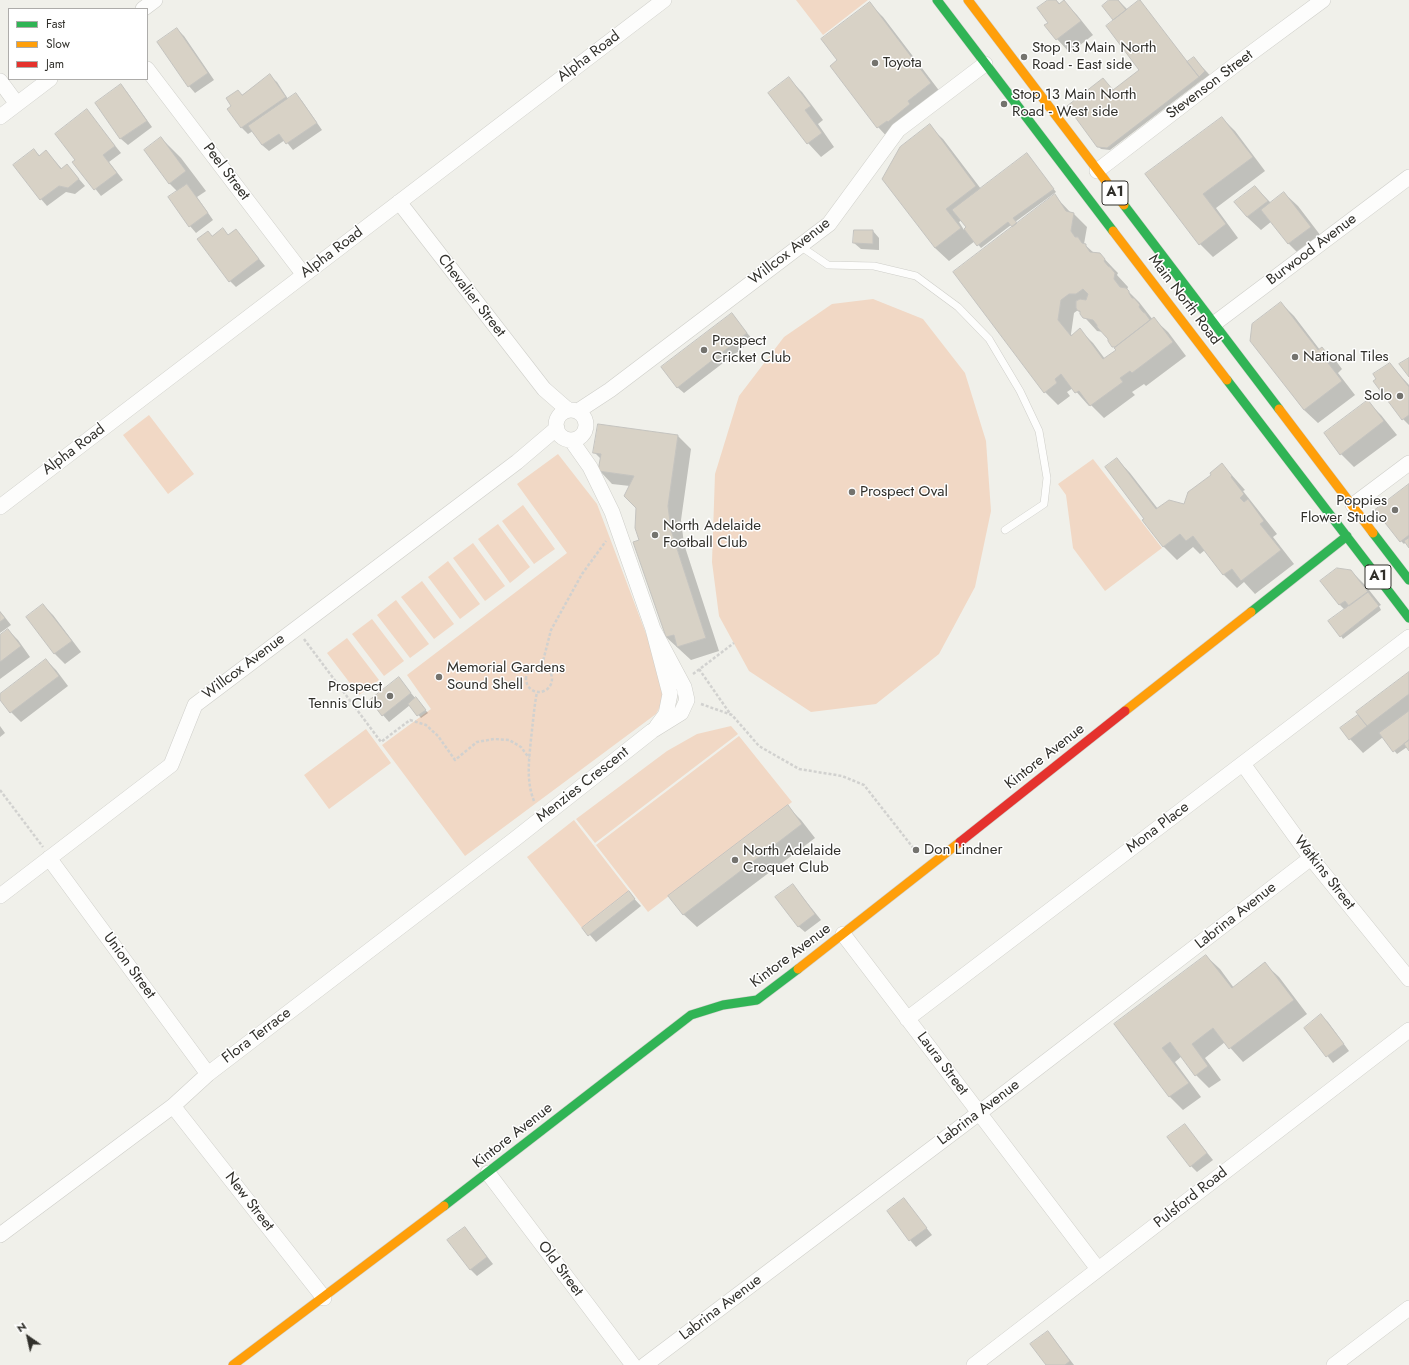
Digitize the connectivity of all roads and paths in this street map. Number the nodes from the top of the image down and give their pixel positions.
1 (154, 0) edge
2 (664, 0) edge
3 (936, 0) edge
4 (1323, 0) edge
5 (969, 5) edge
6 (144, 8) edge
7 (952, 20) junction
8 (985, 64) junction
9 (148, 70) edge
10 (49, 80) edge
11 (0, 81) edge
12 (17, 104) junction
13 (0, 117) edge
14 (1097, 171) junction
15 (1409, 177) edge
16 (399, 202) junction
17 (800, 246) junction
18 (304, 275) junction
19 (1204, 332) junction
20 (571, 425) junction
21 (1409, 463) edge
22 (1353, 505) junction
23 (0, 507) edge
24 (1005, 530) dead end
25 (1347, 536) junction
26 (606, 541) dead end
27 (1409, 580) edge
28 (1409, 618) edge
29 (296, 628) junction
30 (653, 629) junction
31 (1409, 638) edge
32 (734, 643) dead end
33 (542, 665) junction
34 (699, 669) junction
35 (682, 682) junction
36 (537, 692) junction
37 (687, 700) junction
38 (732, 715) junction
39 (652, 731) junction
40 (529, 758) junction
41 (1243, 764) junction
42 (0, 790) edge
43 (534, 801) dead end
44 (515, 839) joint
45 (50, 858) junction
46 (1311, 858) junction
47 (928, 867) junction
48 (0, 896) edge
49 (843, 934) junction
50 (1409, 980) edge
51 (907, 1019) junction
52 (1409, 1030) edge
53 (208, 1074) junction
54 (173, 1106) junction
55 (979, 1113) junction
56 (488, 1173) junction
57 (0, 1235) edge
58 (1098, 1269) junction
59 (324, 1298) junction
60 (1409, 1308) edge
61 (233, 1365) edge
62 (633, 1365) edge
63 (646, 1365) edge
64 (974, 1365) edge
65 (1334, 1365) edge

1 - 6 street
2 - 16 street, Alpha Road
3 - 7 main road, Main North Road / A1
4 - 14 street, Stevenson Street
5 - 7 main road
5 - 14 main road, Main North Road / A1
7 - 8 main road, Main North Road / A1
8 - 17 street, Willcox Avenue
8 - 19 main road, Main North Road / A1
9 - 18 street, Peel Street
10 - 12 street
11 - 12 street
12 - 13 street
14 - 19 main road, Main North Road / A1
15 - 19 street, Burwood Avenue
16 - 18 street, Alpha Road
16 - 20 street, Chevalier Street
17 - 20 street, Willcox Avenue
17 - 24 lane
18 - 23 street, Alpha Road
19 - 22 main road, Main North Road / A1
19 - 25 main road, Main North Road / A1
20 - 29 street, Willcox Avenue
20 - 30 street, Menzies Crescent
21 - 22 street
22 - 27 main road, Main North Road / A1
25 - 28 main road, Main North Road / A1
25 - 47 main road, Kintore Avenue
26 - 33 path
29 - 40 path
29 - 45 street, Willcox Avenue
30 - 35 street, Menzies Crescent
30 - 39 street, Menzies Crescent
31 - 41 street, Mona Place
32 - 34 path
33 - 36 path
33 - 36 path
34 - 35 path
34 - 38 path
35 - 37 street, Menzies Crescent
36 - 40 path
37 - 38 path
37 - 39 street, Menzies Crescent
38 - 47 path
39 - 44 street, Menzies Crescent
40 - 43 path
41 - 46 street, Watkins Street
41 - 51 street, Mona Place
42 - 45 path
44 - 53 street, Flora Terrace
45 - 48 street, Willcox Avenue
45 - 53 street, Union Street
46 - 50 street, Watkins Street
46 - 55 street, Labrina Avenue
47 - 49 main road, Kintore Avenue
49 - 51 street, Laura Street
49 - 56 main road, Kintore Avenue
51 - 55 street, Laura Street
52 - 58 street, Pulsford Road
53 - 54 street, Flora Terrace
54 - 57 street, Flora Terrace
54 - 59 street, New Street
55 - 58 street, Laura Street
55 - 63 street, Labrina Avenue
56 - 59 main road, Kintore Avenue
56 - 62 street, Old Street
58 - 64 street, Pulsford Road
59 - 61 main road, Kintore Avenue
60 - 65 street

